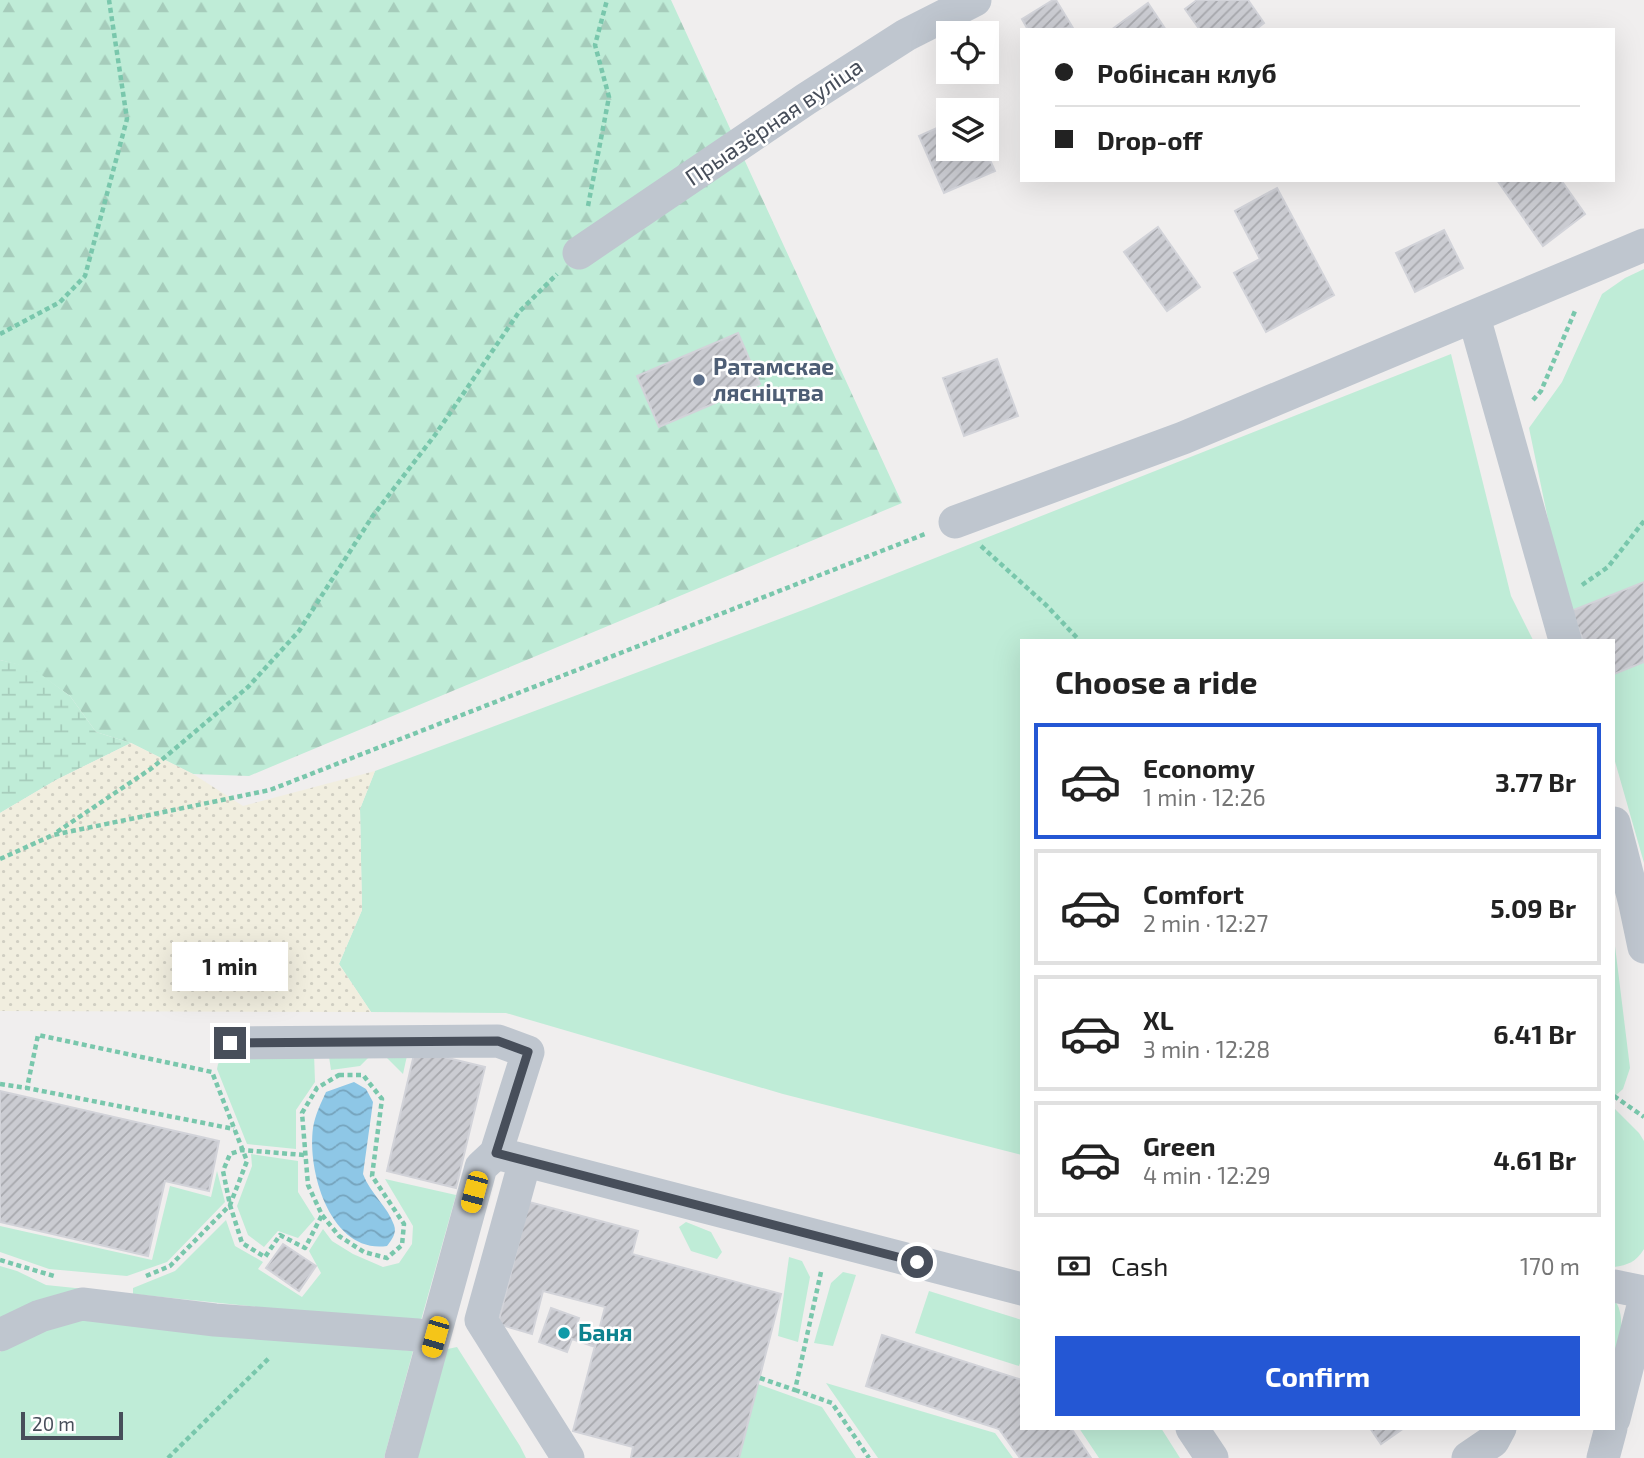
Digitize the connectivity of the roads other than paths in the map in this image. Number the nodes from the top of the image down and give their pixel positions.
1 (975, 0) edge
2 (1644, 245) edge
3 (579, 253) road end
4 (1474, 317) junction
5 (955, 522) road end
6 (1565, 639) edge
7 (1615, 826) edge
8 (1644, 947) edge
9 (230, 1043) dead end
10 (510, 1157) junction
11 (1615, 1286) edge
12 (1020, 1288) edge
13 (1644, 1292) edge
14 (1644, 1302) edge
15 (0, 1335) edge
16 (418, 1335) dead end
17 (1615, 1415) edge
18 (1193, 1430) edge
19 (1499, 1430) edge
20 (1610, 1430) edge
21 (401, 1458) edge
22 (568, 1458) edge
23 (1212, 1458) edge
24 (1468, 1458) edge
25 (1603, 1458) edge

1 - 3 street, Прыазёрная вуліца
2 - 4 street
4 - 5 street
4 - 6 street
7 - 8 street
9 - 10 street
10 - 12 street
10 - 21 street
10 - 22 street
11 - 13 street
14 - 17 street
15 - 16 street
18 - 23 street
19 - 24 street
20 - 25 street

